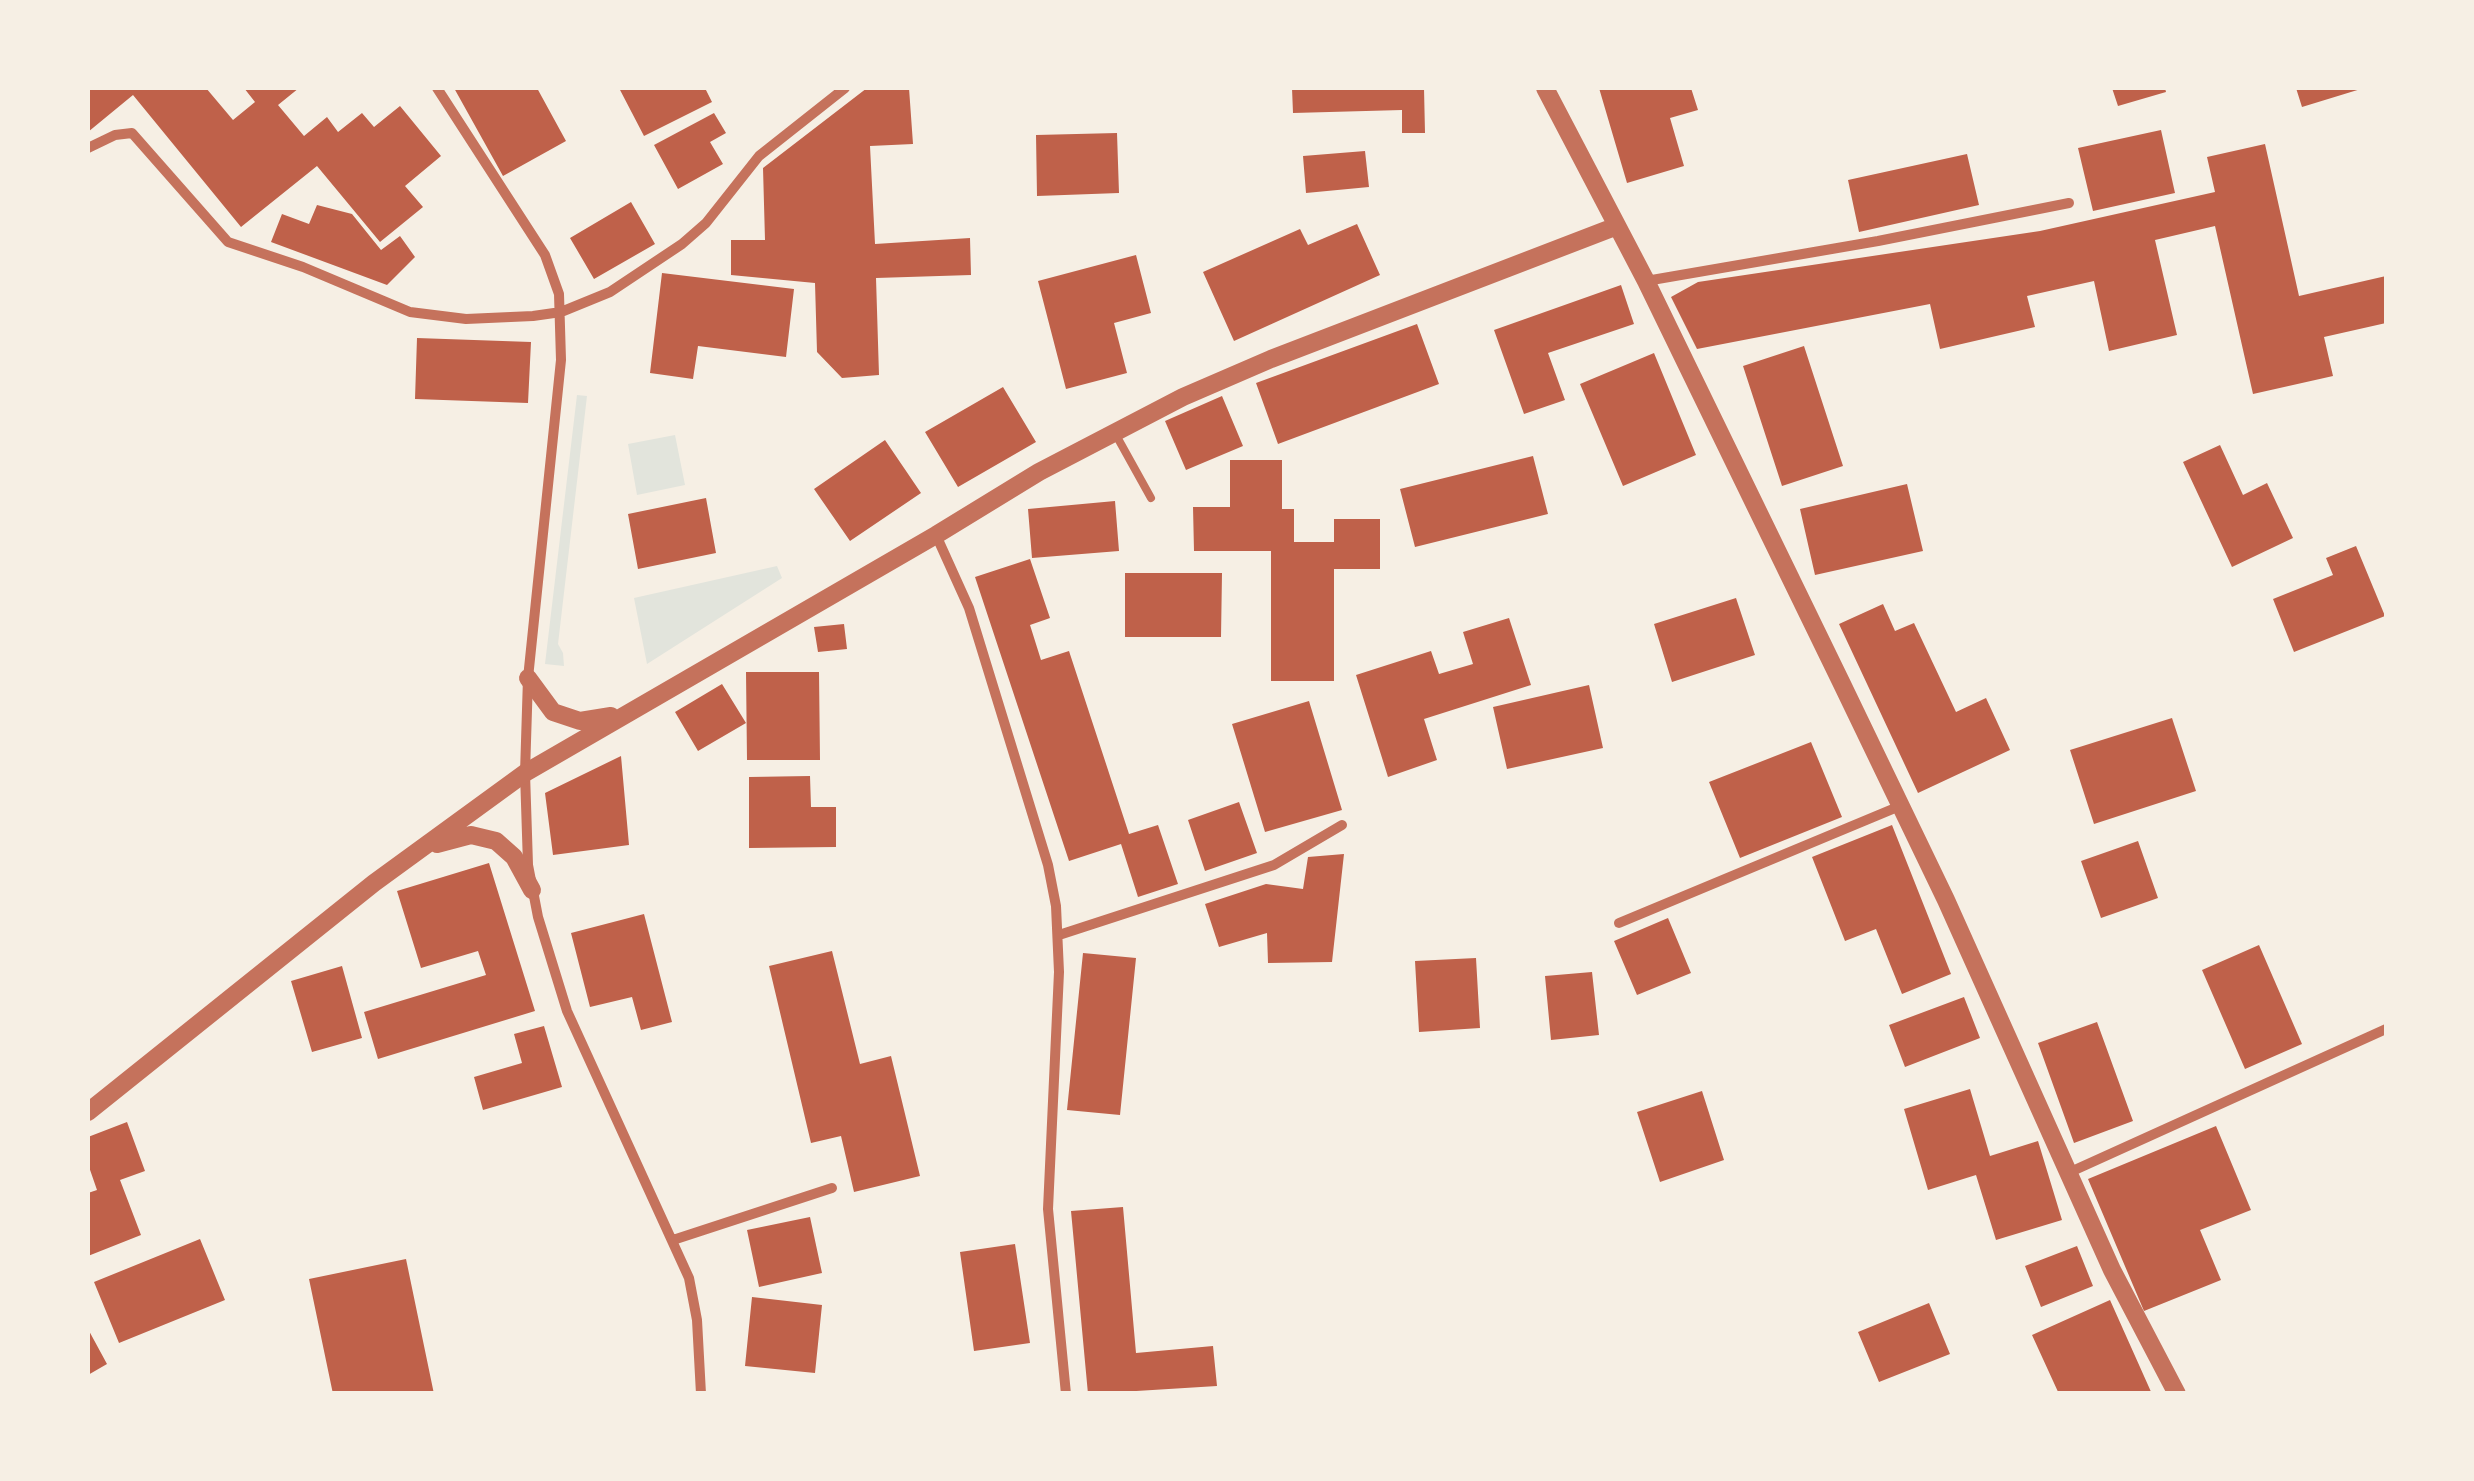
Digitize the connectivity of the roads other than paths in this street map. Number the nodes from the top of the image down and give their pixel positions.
1 (437, 88) edge
2 (845, 88) edge
3 (1545, 88) edge
4 (88, 148) edge
5 (2070, 203) dead end
6 (1617, 226) junction
7 (1646, 281) junction
8 (561, 312) junction
9 (1114, 431) junction
10 (1151, 498) dead end
11 (936, 535) junction
12 (528, 678) junction
13 (631, 711) junction
14 (525, 772) junction
15 (1900, 806) junction
16 (1342, 825) dead end
17 (418, 851) junction
18 (532, 890) junction
19 (1618, 923) dead end
20 (1059, 936) junction
21 (2386, 1029) edge
22 (88, 1112) edge
23 (2068, 1173) junction
24 (832, 1188) dead end
25 (673, 1240) junction
26 (701, 1394) edge
27 (1066, 1394) edge
28 (2176, 1394) edge

1 - 8 street
2 - 8 street
3 - 6 street
4 - 8 street
5 - 7 street
6 - 7 street
6 - 9 street
7 - 15 street
8 - 12 street
9 - 10 lane
9 - 11 street
11 - 13 street
11 - 20 street
12 - 13 street
12 - 14 street
13 - 14 street
14 - 17 street
14 - 18 street
15 - 19 street
15 - 23 street
16 - 20 street
17 - 18 street
17 - 22 street
18 - 25 street
20 - 27 street
21 - 23 street
23 - 28 street
24 - 25 street
25 - 26 street

